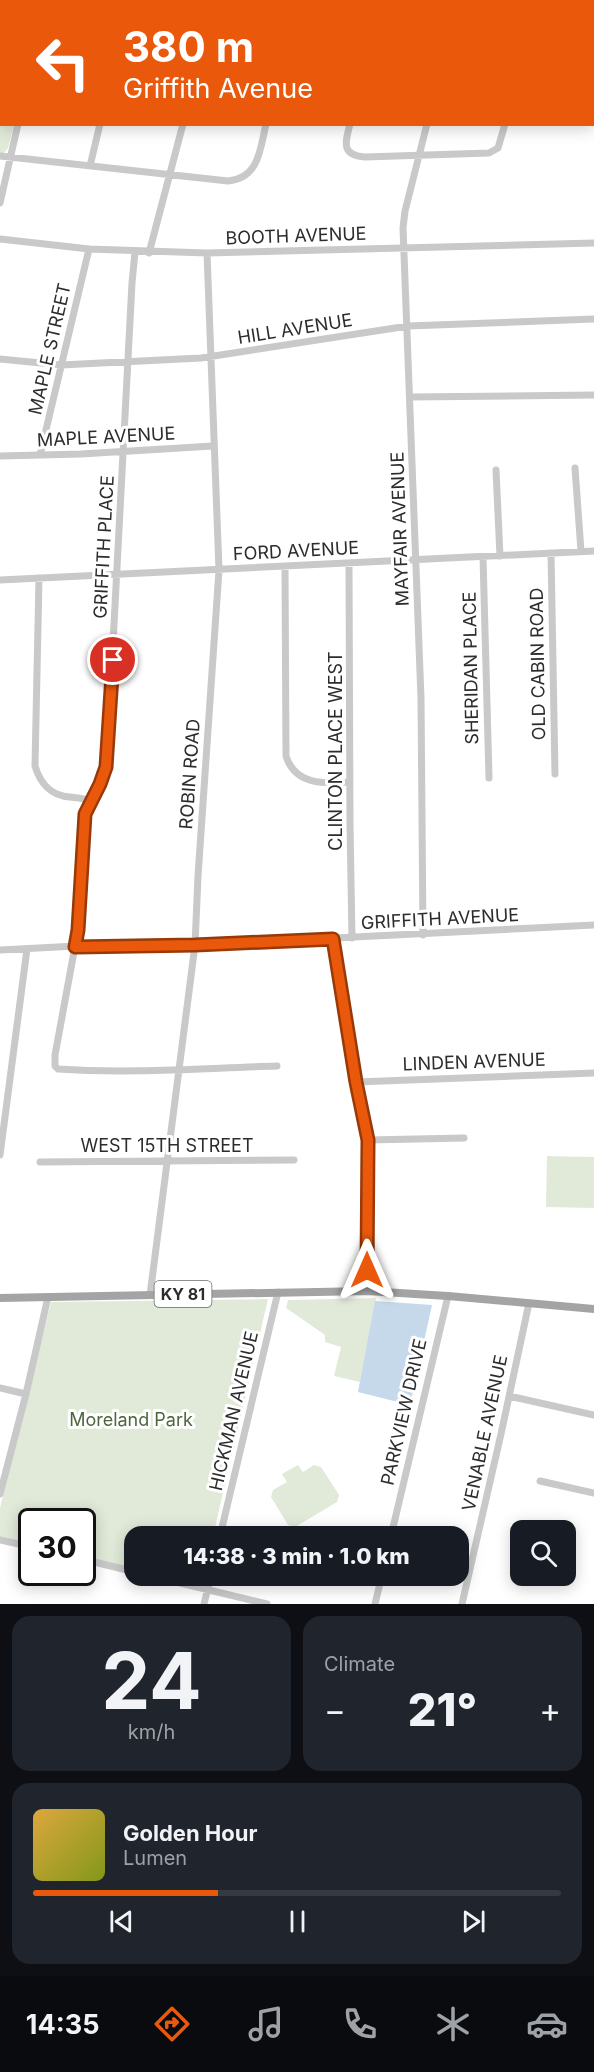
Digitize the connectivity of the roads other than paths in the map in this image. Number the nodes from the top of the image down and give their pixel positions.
1 (18, 126) edge
2 (100, 126) edge
3 (182, 126) edge
4 (265, 126) edge
5 (350, 126) edge
6 (426, 126) edge
7 (504, 126) edge
8 (0, 156) edge
9 (419, 156) junction
10 (10, 157) junction
11 (90, 166) junction
12 (170, 173) junction
13 (0, 203) edge
14 (0, 239) edge
15 (594, 243) edge
16 (404, 248) junction
17 (88, 249) junction
18 (135, 252) junction
19 (149, 253) junction
20 (207, 253) junction
21 (594, 319) edge
22 (408, 326) junction
23 (210, 357) junction
24 (0, 359) edge
25 (128, 362) junction
26 (61, 365) junction
27 (594, 395) edge
28 (411, 397) junction
29 (213, 446) junction
30 (123, 452) junction
31 (40, 455) junction
32 (0, 456) edge
33 (575, 468) dead end
34 (496, 470) dead end
35 (581, 551) junction
36 (594, 551) edge
37 (551, 553) junction
38 (500, 556) junction
39 (483, 557) junction
40 (416, 560) junction
41 (349, 564) junction
42 (285, 567) junction
43 (219, 570) junction
44 (117, 575) junction
45 (39, 578) junction
46 (0, 580) edge
47 (555, 774) dead end
48 (489, 778) dead end
49 (350, 782) junction
50 (90, 801) junction
51 (594, 925) edge
52 (423, 935) junction
53 (352, 938) junction
54 (333, 939) junction
55 (195, 945) junction
56 (75, 947) junction
57 (27, 949) junction
58 (0, 950) edge
59 (277, 1066) dead end
60 (179, 1068) junction
61 (594, 1073) edge
62 (0, 1080) edge
63 (10, 1080) junction
64 (356, 1082) junction
65 (464, 1138) dead end
66 (368, 1140) junction
67 (0, 1155) edge
68 (169, 1160) junction
69 (294, 1160) dead end
70 (40, 1162) dead end
71 (367, 1291) junction
72 (278, 1292) junction
73 (150, 1295) junction
74 (448, 1296) junction
75 (48, 1297) junction
76 (0, 1298) edge
77 (529, 1303) junction
78 (594, 1309) edge
79 (0, 1388) edge
80 (26, 1394) junction
81 (509, 1396) junction
82 (594, 1415) edge
83 (540, 1481) dead end
84 (594, 1493) edge
85 (0, 1494) edge
86 (222, 1526) edge
87 (393, 1526) edge
88 (0, 1540) edge
89 (18, 1544) edge
90 (96, 1562) edge
91 (124, 1569) edge
92 (192, 1586) edge
93 (209, 1586) edge
94 (379, 1586) edge
95 (208, 1590) junction
96 (204, 1604) edge
97 (267, 1604) edge
98 (375, 1604) edge
99 (462, 1604) edge

1 - 10 street
2 - 11 street
3 - 12 street
4 - 12 street
5 - 9 street
6 - 9 street, MAYFAIR AVENUE
7 - 9 street
8 - 10 street
9 - 16 street, MAYFAIR AVENUE
10 - 11 street
10 - 13 street
11 - 12 street
12 - 19 street
14 - 17 street, BOOTH AVENUE
15 - 16 street, BOOTH AVENUE
16 - 20 street, BOOTH AVENUE
16 - 22 street, MAYFAIR AVENUE
17 - 18 street, BOOTH AVENUE
17 - 26 street, MAPLE STREET
18 - 19 street, BOOTH AVENUE
18 - 25 street, GRIFFITH PLACE
19 - 20 street, BOOTH AVENUE
20 - 23 street, ROBIN ROAD
21 - 22 street, HILL AVENUE
22 - 23 street, HILL AVENUE
22 - 28 street, MAYFAIR AVENUE
23 - 25 street, HILL AVENUE
23 - 29 street, ROBIN ROAD
24 - 26 street, HILL AVENUE
25 - 26 street, HILL AVENUE
25 - 30 street, GRIFFITH PLACE
26 - 31 street, MAPLE STREET
27 - 28 street
28 - 40 street, MAYFAIR AVENUE
29 - 30 street, MAPLE AVENUE
29 - 43 street, ROBIN ROAD
30 - 31 street, MAPLE AVENUE
30 - 44 street, GRIFFITH PLACE
31 - 32 street, MAPLE AVENUE
33 - 35 street
34 - 38 street
35 - 36 street, FORD AVENUE
35 - 37 street, FORD AVENUE
37 - 38 street, FORD AVENUE
37 - 47 street, OLD CABIN ROAD
38 - 39 street, FORD AVENUE
39 - 40 street, FORD AVENUE
39 - 48 street, SHERIDAN PLACE
40 - 41 street, FORD AVENUE
40 - 52 street, MAYFAIR AVENUE
41 - 42 street, FORD AVENUE
41 - 49 street, CLINTON PLACE WEST
42 - 43 street, FORD AVENUE
42 - 49 street
43 - 44 street, FORD AVENUE
43 - 55 street, ROBIN ROAD
44 - 45 street, FORD AVENUE
44 - 50 street, GRIFFITH PLACE
45 - 46 street, FORD AVENUE
45 - 50 street
49 - 53 street, CLINTON PLACE WEST
50 - 56 street, GRIFFITH PLACE
51 - 52 street, GRIFFITH AVENUE
52 - 53 street, GRIFFITH AVENUE
53 - 54 street, GRIFFITH AVENUE
54 - 55 street, GRIFFITH AVENUE
54 - 64 street
55 - 56 street, GRIFFITH AVENUE
55 - 60 street, ROBIN ROAD
56 - 57 street, GRIFFITH AVENUE
56 - 60 street, GRIFFITH PLACE
57 - 58 street, GRIFFITH AVENUE
57 - 63 street
59 - 60 street
60 - 68 street, ROBIN ROAD
61 - 64 street, LINDEN AVENUE
62 - 63 street
63 - 67 street
64 - 66 street
65 - 66 street
66 - 71 street
68 - 69 street, WEST 15TH STREET
68 - 70 street, WEST 15TH STREET
68 - 73 street, ROBIN ROAD
71 - 72 main road, KY 81
71 - 74 main road, KY 81
72 - 73 main road, KY 81
72 - 86 street, HICKMAN AVENUE
73 - 75 main road, KY 81
74 - 77 main road, KY 81
74 - 87 street, PARKVIEW DRIVE
75 - 76 main road, KY 81
75 - 80 street
77 - 78 main road, KY 81
77 - 81 street, VENABLE AVENUE
79 - 80 street
80 - 85 street
81 - 82 street
81 - 99 street, VENABLE AVENUE
83 - 84 street
88 - 89 street
90 - 91 street
92 - 95 street
93 - 95 street
94 - 98 street
95 - 96 street
95 - 97 street

